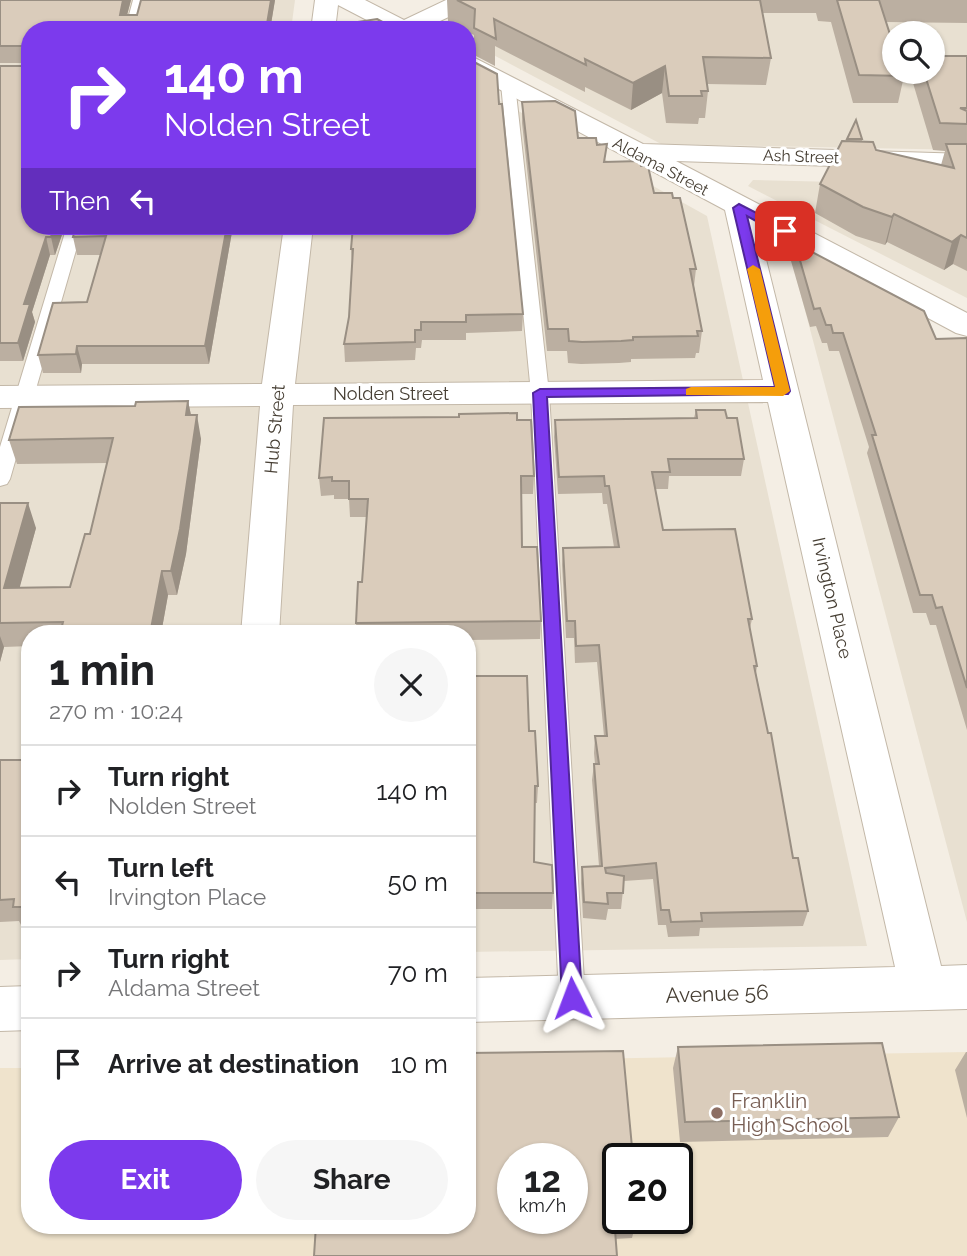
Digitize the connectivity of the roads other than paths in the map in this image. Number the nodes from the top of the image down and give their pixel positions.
1 (140, 0) edge
2 (327, 0) edge
3 (347, 0) edge
4 (466, 0) edge
5 (134, 21) edge
6 (324, 21) edge
7 (388, 21) edge
8 (421, 21) edge
9 (476, 68) edge
10 (509, 84) junction
11 (635, 151) junction
12 (967, 162) edge
13 (739, 208) junction
14 (72, 235) edge
15 (297, 235) edge
16 (967, 326) edge
17 (783, 391) junction
18 (540, 393) junction
19 (277, 395) junction
20 (12, 397) edge
21 (0, 479) edge
22 (261, 625) edge
23 (945, 988) edge
24 (572, 998) junction
25 (476, 1000) edge
26 (21, 1008) edge
27 (0, 1009) edge

1 - 5 lane
2 - 6 street
3 - 7 street
4 - 8 street
9 - 10 street, Aldama Street
10 - 11 street, Aldama Street
10 - 18 lane
11 - 12 street, Ash Street
11 - 13 street, Aldama Street
13 - 16 street, Aldama Street
13 - 17 street, Irvington Place
14 - 20 lane
15 - 19 street, Hub Street
17 - 18 street, Nolden Street
17 - 23 street, Irvington Place
18 - 19 street, Nolden Street
18 - 24 lane
19 - 20 street, Nolden Street
19 - 22 street, Hub Street
20 - 21 lane
23 - 24 street, Avenue 56
24 - 25 street, Avenue 56
26 - 27 street

